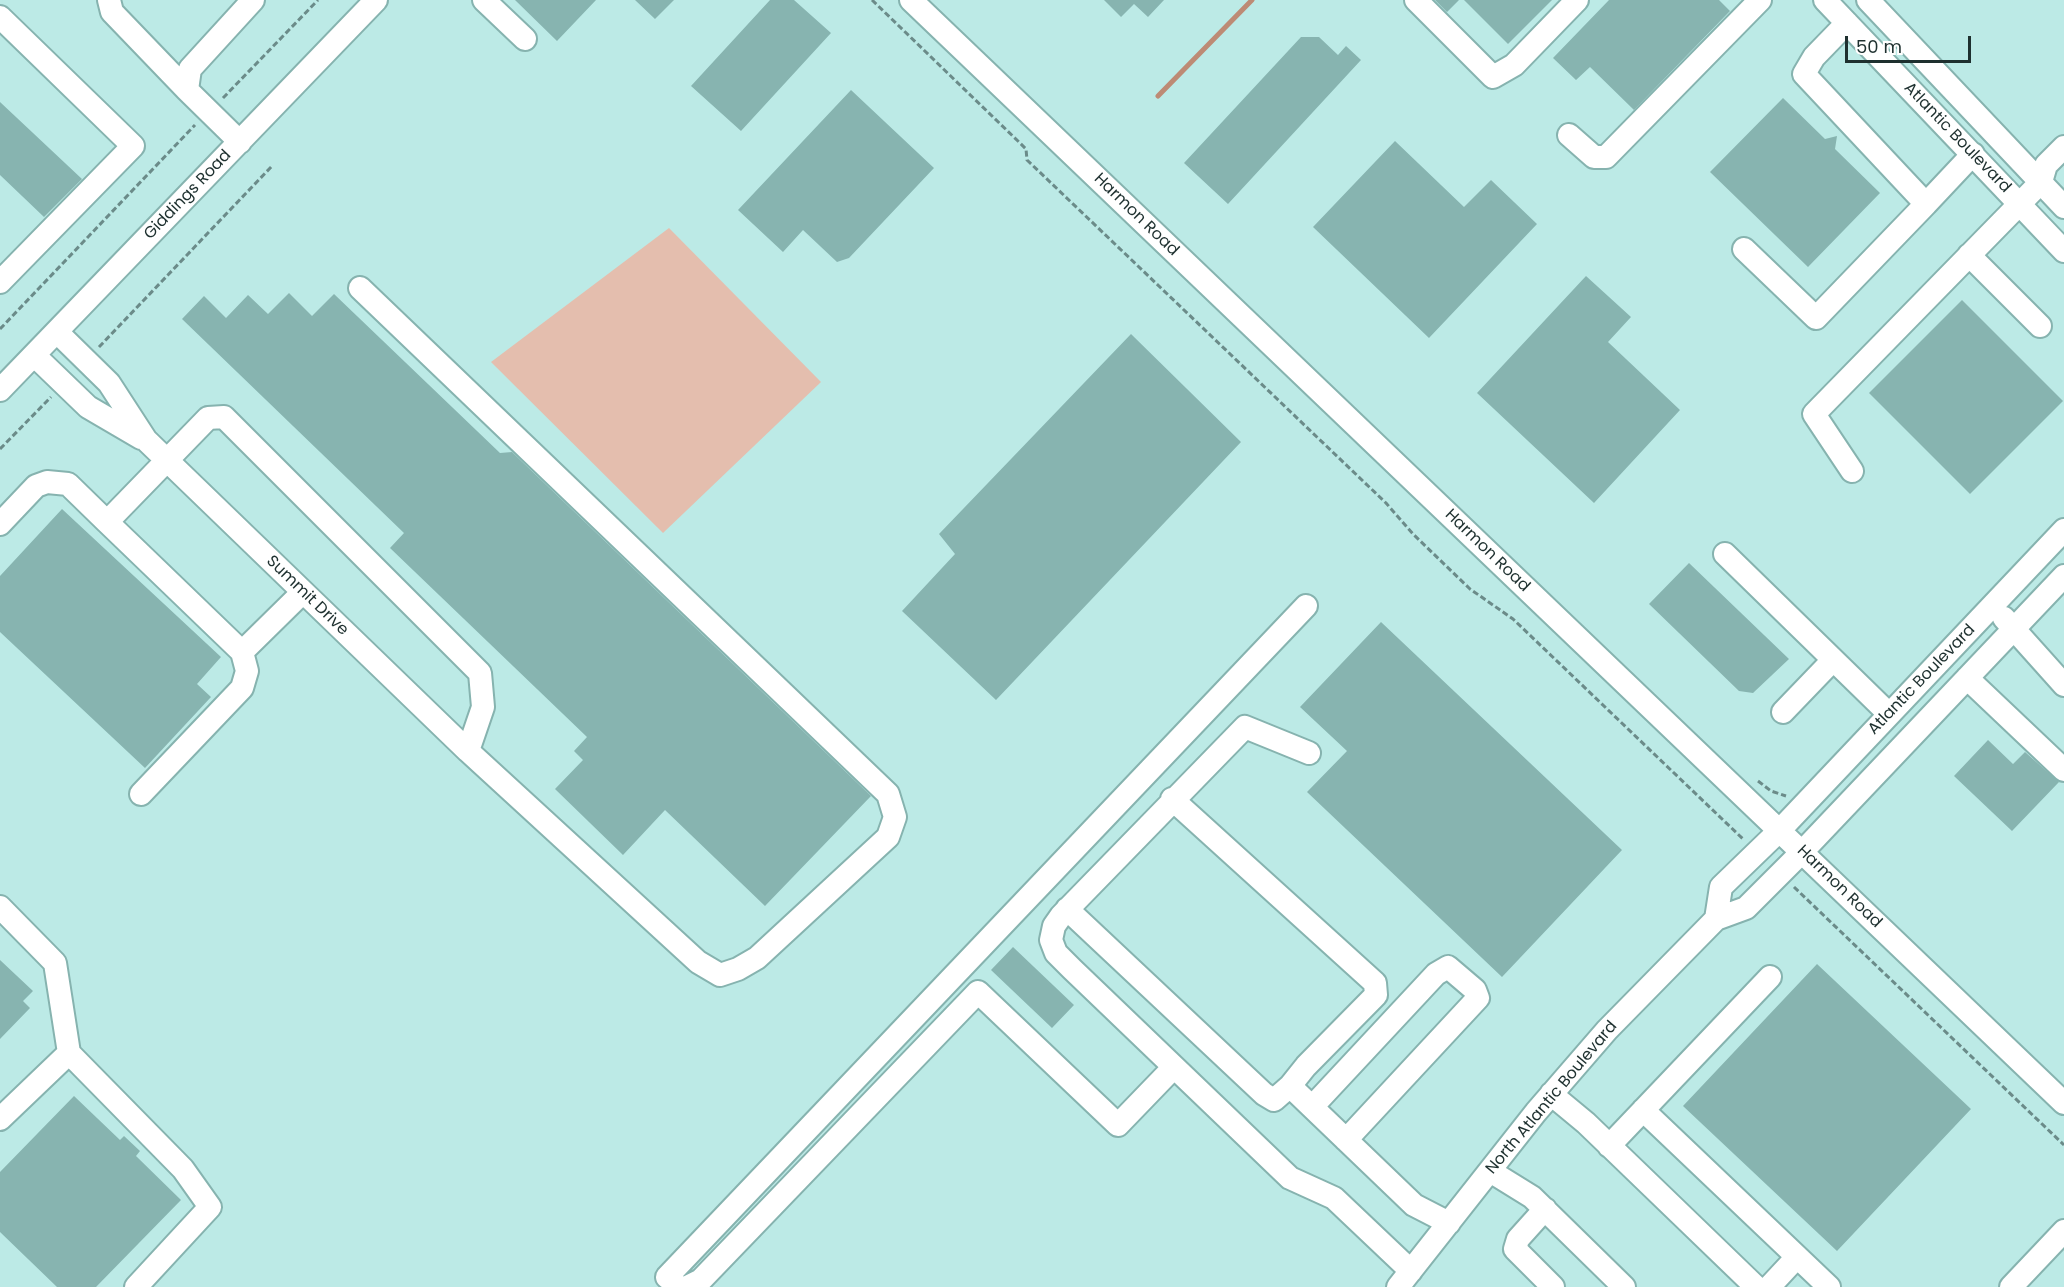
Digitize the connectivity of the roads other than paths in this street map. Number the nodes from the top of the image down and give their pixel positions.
1 (109, 0) edge
2 (253, 0) edge
3 (376, 0) edge
4 (484, 0) edge
5 (911, 0) edge
6 (1416, 0) edge
7 (1577, 0) edge
8 (1825, 0) edge
9 (1868, 0) edge
10 (1745, 5) edge
11 (0, 17) edge
12 (1847, 23) junction
13 (525, 39) dead end
14 (187, 90) junction
15 (1569, 135) dead end
16 (240, 142) junction
17 (2064, 147) edge
18 (1973, 154) junction
19 (2064, 178) edge
20 (2041, 182) junction
21 (2021, 202) junction
22 (1926, 204) junction
23 (2064, 207) edge
24 (1744, 249) dead end
25 (2064, 250) edge
26 (1969, 255) junction
27 (0, 282) edge
28 (360, 288) dead end
29 (2040, 326) dead end
30 (57, 332) junction
31 (34, 355) junction
32 (0, 390) edge
33 (146, 440) junction
34 (167, 461) junction
35 (1852, 471) dead end
36 (107, 522) junction
37 (0, 524) edge
38 (2064, 530) edge
39 (1725, 554) dead end
40 (2064, 576) edge
41 (303, 592) junction
42 (1306, 606) dead end
43 (1992, 606) junction
44 (2015, 628) junction
45 (242, 652) junction
46 (1833, 660) junction
47 (1967, 678) junction
48 (1919, 683) junction
49 (2064, 686) edge
50 (1942, 705) junction
51 (1783, 712) dead end
52 (1889, 714) junction
53 (468, 751) junction
54 (1309, 753) dead end
55 (2064, 770) edge
56 (141, 794) dead end
57 (1172, 799) junction
58 (1779, 830) junction
59 (1802, 852) junction
60 (0, 909) edge
61 (1067, 909) junction
62 (1716, 919) junction
63 (1770, 977) dead end
64 (69, 1053) junction
65 (1174, 1067) junction
66 (1290, 1086) junction
67 (1551, 1094) junction
68 (2064, 1103) edge
69 (1312, 1107) junction
70 (1643, 1110) junction
71 (0, 1119) edge
72 (1346, 1140) junction
73 (1609, 1146) junction
74 (1490, 1171) junction
75 (1545, 1209) junction
76 (1449, 1223) junction
77 (2064, 1231) edge
78 (1797, 1257) junction
79 (1404, 1279) edge
80 (1613, 1283) edge
81 (136, 1287) edge
82 (679, 1287) edge
83 (687, 1287) edge
84 (1553, 1287) edge
85 (1756, 1287) edge
86 (1768, 1287) edge
87 (1829, 1287) edge
88 (2011, 1287) edge

1 - 14 street
2 - 14 street
3 - 16 street, Giddings Road
4 - 13 street
5 - 58 street, Harmon Road
6 - 7 street
8 - 12 street, Atlantic Boulevard
9 - 20 street, Atlantic Boulevard
10 - 15 street
11 - 27 street
12 - 18 street, Atlantic Boulevard
12 - 22 street
14 - 16 street
16 - 30 street, Giddings Road
17 - 20 street
18 - 21 street, Atlantic Boulevard
18 - 22 street
19 - 20 street
20 - 21 street
20 - 23 street, Atlantic Boulevard
21 - 25 street, Atlantic Boulevard
21 - 26 street
22 - 24 street
26 - 29 street
26 - 35 street
28 - 53 street, Summit Drive
30 - 31 street, Giddings Road
30 - 33 street, Summit Drive
31 - 32 street, Giddings Road
31 - 33 street, Summit Drive
33 - 34 street, Summit Drive
34 - 36 street
34 - 41 street, Summit Drive
34 - 53 street
36 - 37 street
36 - 45 street
38 - 43 street, Atlantic Boulevard
39 - 46 street
40 - 44 street, Atlantic Boulevard
41 - 45 street
41 - 53 street, Summit Drive
42 - 82 street
43 - 44 street
43 - 48 street, Atlantic Boulevard
44 - 47 street, Atlantic Boulevard
44 - 49 street
45 - 56 street
46 - 51 street
46 - 52 street
47 - 50 street, Atlantic Boulevard
47 - 55 street
48 - 50 street
48 - 52 street, Atlantic Boulevard
50 - 59 street, Atlantic Boulevard
52 - 58 street, Atlantic Boulevard
54 - 57 street
57 - 61 street
57 - 66 street
58 - 59 street, Harmon Road
58 - 62 street
59 - 62 street, North Atlantic Boulevard
59 - 68 street, Harmon Road
60 - 64 street
61 - 65 street
61 - 66 street
62 - 67 street, North Atlantic Boulevard
63 - 70 street
64 - 71 street
64 - 81 street
65 - 79 street
65 - 83 street
66 - 69 street
67 - 73 street
67 - 74 street, North Atlantic Boulevard
69 - 72 street
69 - 72 street
70 - 73 street
70 - 78 street
72 - 76 street
73 - 85 street
74 - 75 street
74 - 76 street, North Atlantic Boulevard
75 - 80 street
75 - 84 street
76 - 79 street, North Atlantic Boulevard
77 - 88 street
78 - 86 street
78 - 87 street

